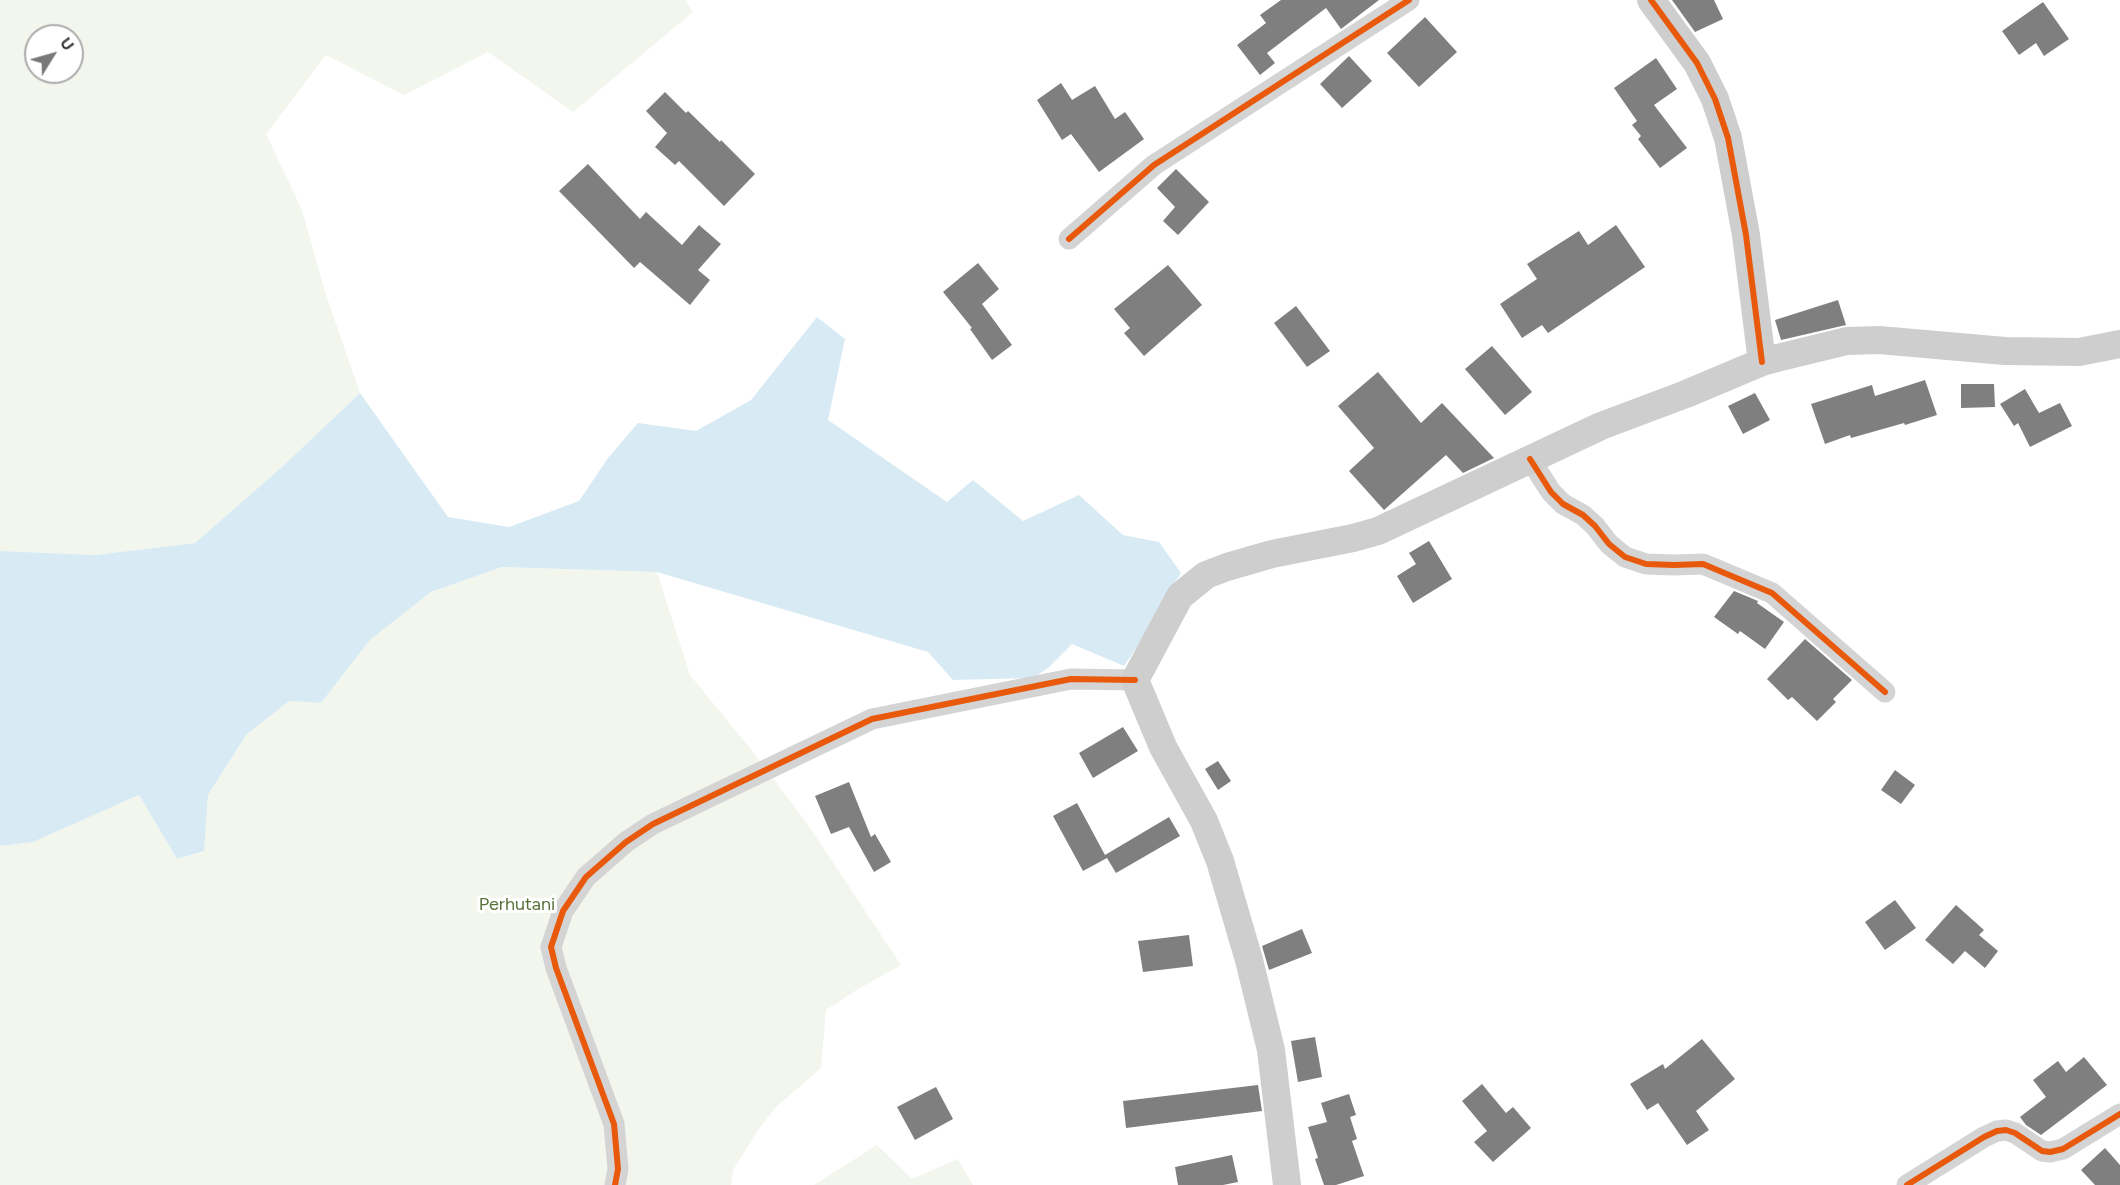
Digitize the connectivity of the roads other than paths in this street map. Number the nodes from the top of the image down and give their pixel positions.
1 (1409, 0) edge
2 (1651, 0) edge
3 (1069, 239) dead end
4 (2120, 344) edge
5 (1762, 362) junction
6 (1530, 459) junction
7 (1135, 680) junction
8 (1885, 692) dead end
9 (2120, 1114) edge
10 (615, 1185) edge
11 (1287, 1185) edge
12 (1907, 1185) edge

1 - 3 street
2 - 5 main road
4 - 5 main road
5 - 6 main road
6 - 7 main road
6 - 8 street
7 - 10 street
7 - 11 main road
9 - 12 street

